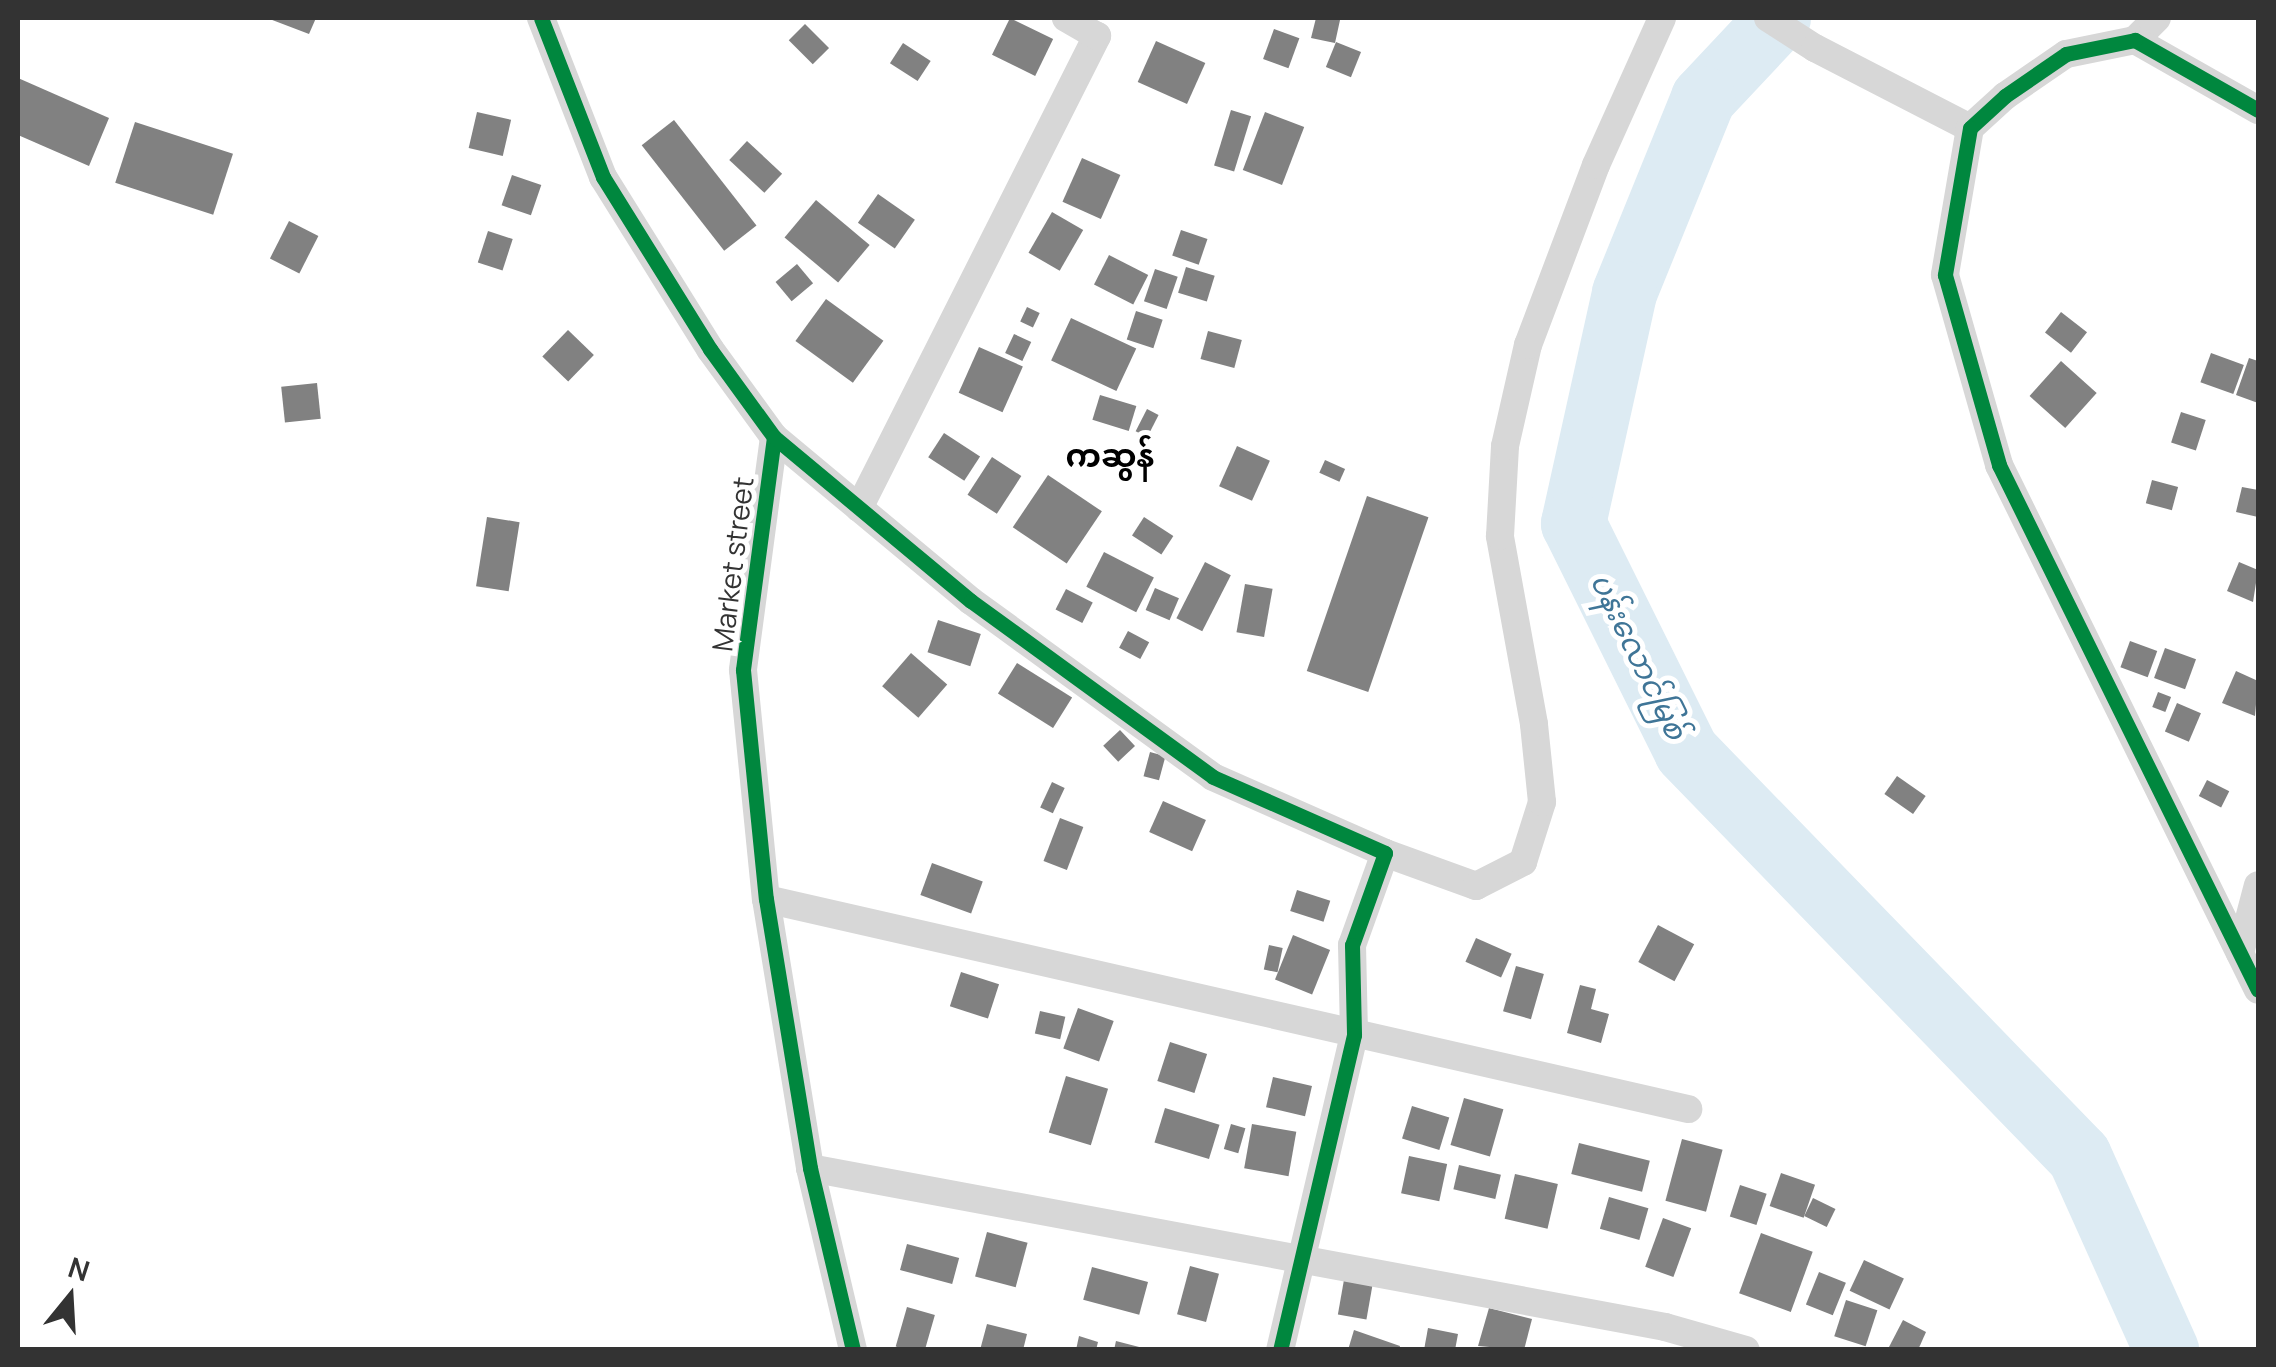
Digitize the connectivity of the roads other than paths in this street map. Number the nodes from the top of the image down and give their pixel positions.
1 (541, 18) edge
2 (1066, 18) edge
3 (1662, 18) edge
4 (1768, 18) edge
5 (2158, 18) edge
6 (2135, 40) junction
7 (2258, 110) edge
8 (1970, 128) junction
9 (774, 437) junction
10 (859, 508) junction
11 (1385, 853) junction
12 (2258, 885) edge
13 (766, 900) junction
14 (2240, 953) junction
15 (2258, 990) edge
16 (1354, 1036) junction
17 (1688, 1109) dead end
18 (810, 1168) junction
19 (1298, 1256) junction
20 (853, 1350) edge
21 (1280, 1350) edge
22 (1746, 1350) edge

1 - 9 street
2 - 10 street
3 - 11 street
4 - 8 street
5 - 6 street
6 - 7 street
6 - 8 street
8 - 14 street
9 - 10 street
9 - 13 street, Market street
10 - 11 street
11 - 16 street
12 - 14 street
13 - 16 street
13 - 18 street, Market street
14 - 15 street
16 - 17 street
16 - 19 street
18 - 19 street
18 - 20 street, Market street
19 - 21 street
19 - 22 street

